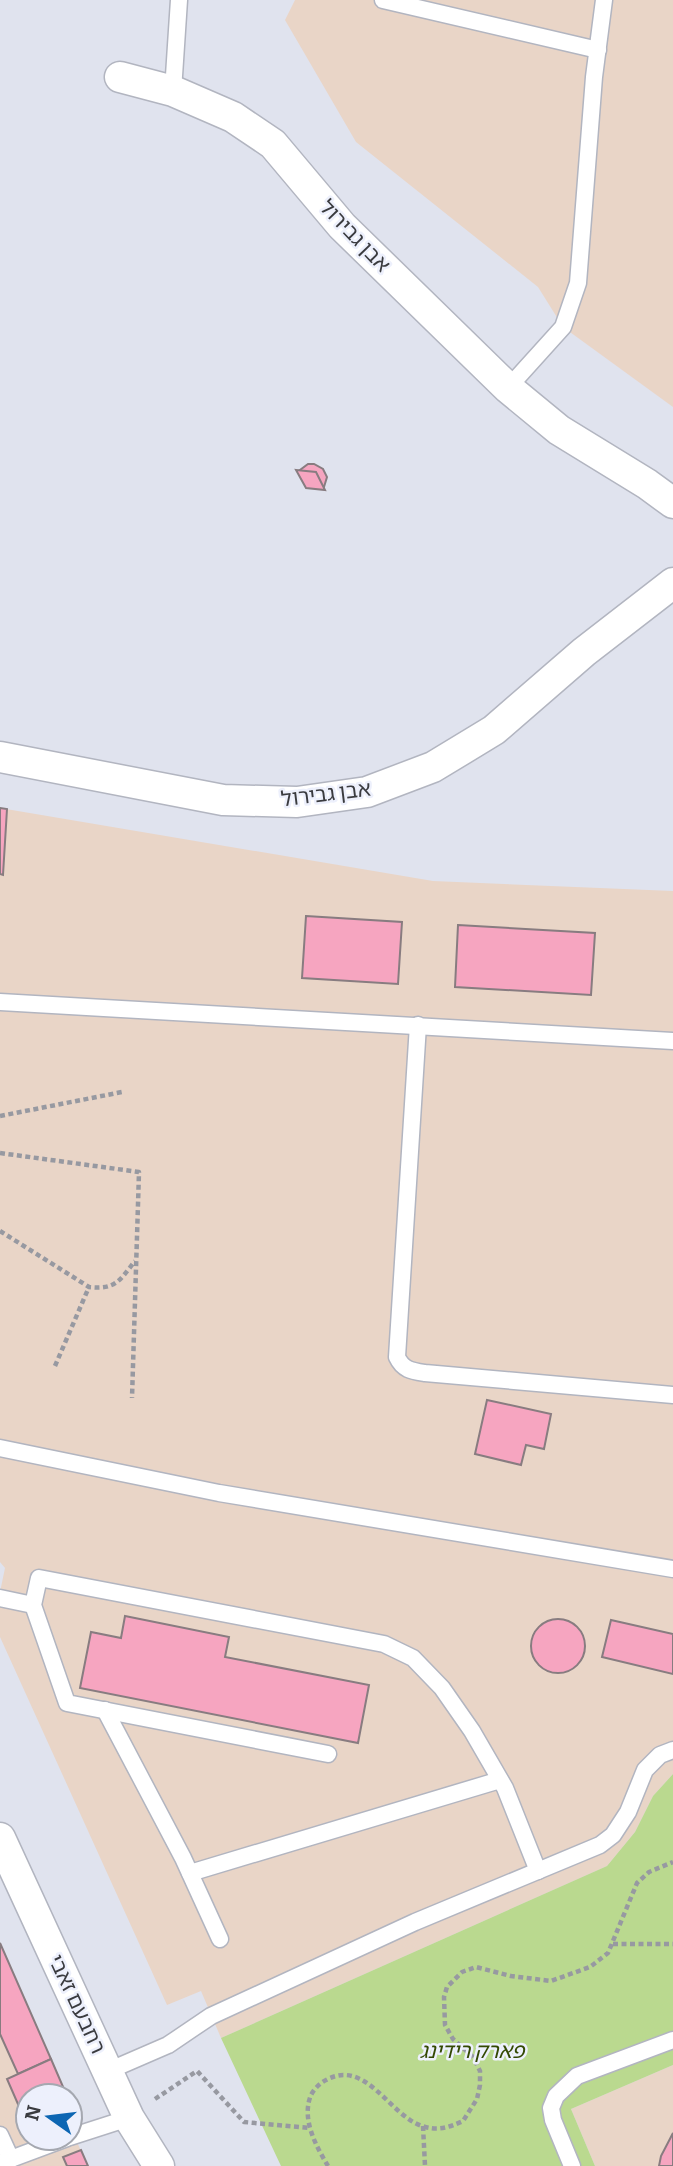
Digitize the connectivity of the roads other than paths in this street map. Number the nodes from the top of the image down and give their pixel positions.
1 (179, 0) edge
2 (383, 0) edge
3 (604, 0) edge
4 (598, 50) junction
5 (120, 77) dead end
6 (173, 91) junction
7 (508, 388) junction
8 (673, 503) edge
9 (673, 583) edge
10 (0, 757) edge
11 (0, 1002) edge
12 (418, 1025) junction
13 (673, 1041) edge
14 (673, 1395) edge
15 (0, 1448) edge
16 (673, 1569) edge
17 (0, 1598) edge
18 (33, 1605) junction
19 (105, 1710) junction
20 (673, 1751) edge
21 (328, 1754) dead end
22 (500, 1780) junction
23 (0, 1838) edge
24 (538, 1871) junction
25 (190, 1873) junction
26 (220, 1939) dead end
27 (673, 2040) edge
28 (108, 2071) junction
29 (129, 2118) junction
30 (84, 2132) edge
31 (0, 2135) edge
32 (29, 2152) edge
33 (5, 2161) edge
34 (159, 2166) edge
35 (572, 2166) edge

1 - 6 lane
2 - 4 lane
3 - 4 lane
4 - 7 lane
5 - 6 street, אבן גבירול
6 - 7 street, אבן גבירול
7 - 8 street, אבן גבירול
9 - 10 street, אבן גבירול
11 - 12 lane
12 - 13 lane
12 - 14 lane
15 - 16 lane
17 - 18 lane
18 - 19 lane
18 - 22 lane
19 - 21 lane
19 - 25 lane
20 - 24 lane
22 - 24 lane
22 - 25 lane
23 - 28 street, רחבעם זאבי
24 - 28 lane
25 - 26 lane
27 - 35 lane
28 - 29 street, רחבעם זאבי
29 - 30 lane
29 - 34 street, רחבעם זאבי
31 - 33 lane
32 - 33 lane

